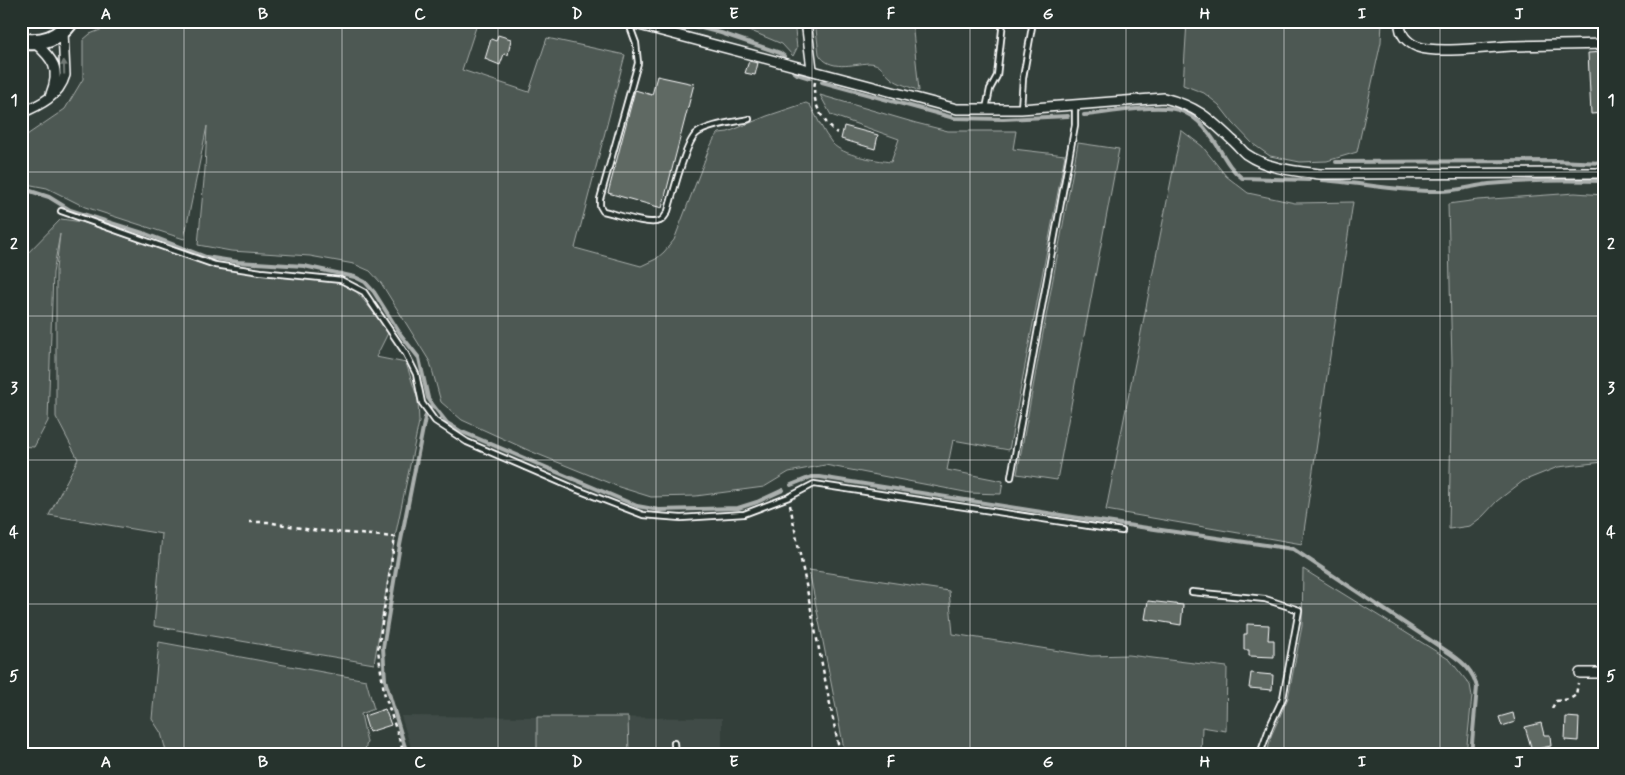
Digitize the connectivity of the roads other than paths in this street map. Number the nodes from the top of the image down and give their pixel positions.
1 (806, 21) edge
2 (1003, 21) edge
3 (1033, 21) edge
4 (1400, 21) edge
5 (626, 22) edge
6 (70, 24) edge
7 (28, 42) edge
8 (1604, 44) edge
9 (814, 70) junction
10 (50, 98) junction
11 (1075, 106) junction
12 (986, 109) junction
13 (1021, 109) junction
14 (21, 113) edge
15 (749, 119) dead end
16 (1604, 173) edge
17 (61, 211) dead end
18 (1011, 477) dead end
19 (1122, 531) dead end
20 (1192, 592) dead end
21 (1580, 673) road end
22 (1604, 673) edge
23 (674, 743) dead end
24 (675, 754) edge
25 (1260, 754) edge

1 - 9 street
2 - 12 lane
3 - 13 lane
4 - 8 street
5 - 9 street
5 - 15 lane
6 - 7 main road
10 -> 6 street
7 - 10 street
9 - 12 street
10 - 14 street
11 - 13 street
11 - 16 street
11 - 18 lane
12 - 13 street
17 - 19 lane
20 - 25 lane
21 - 22 street
23 - 24 lane

